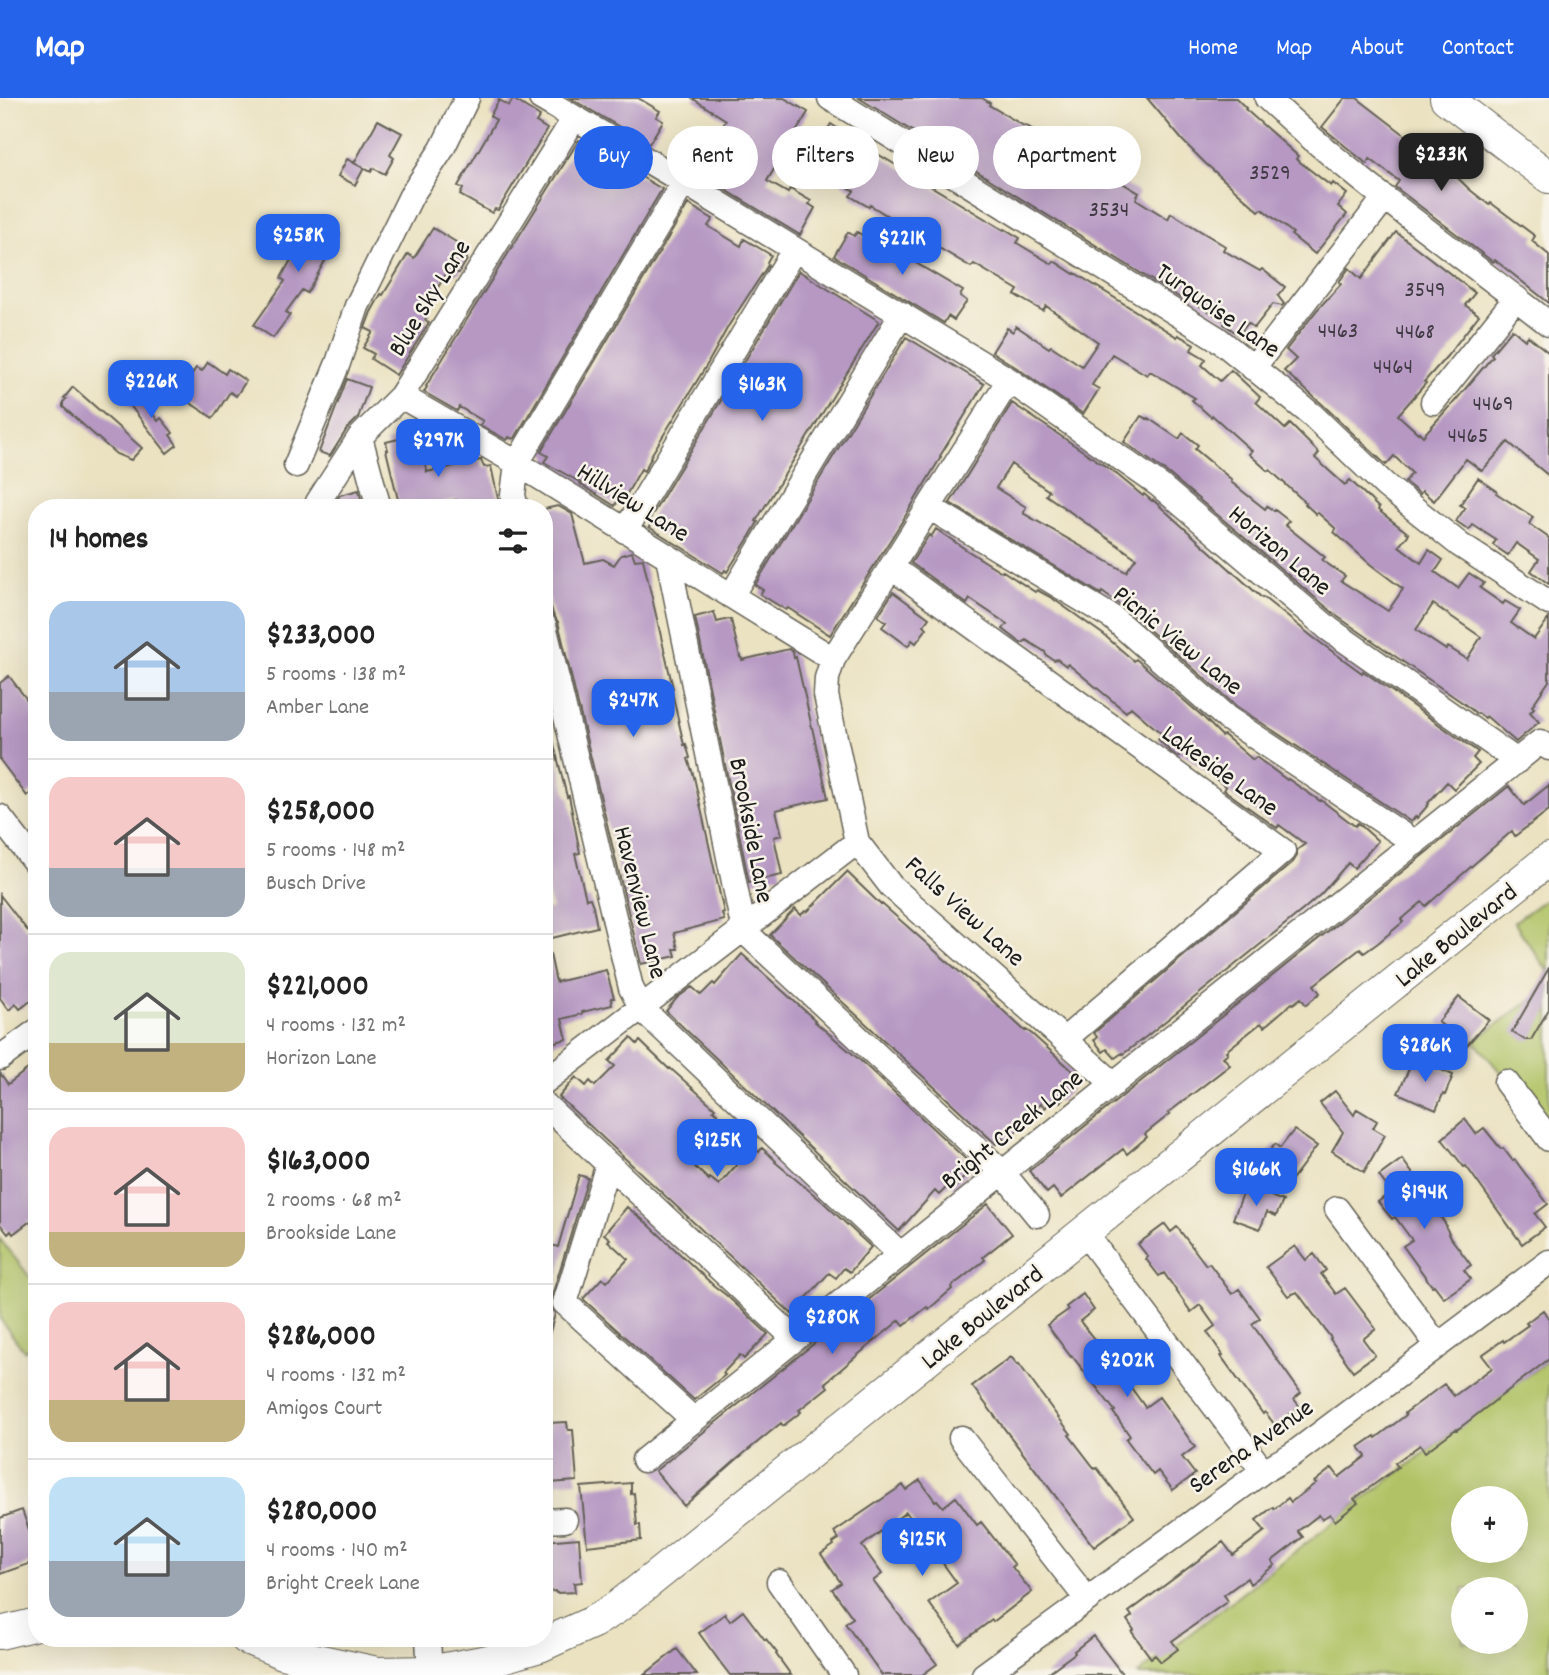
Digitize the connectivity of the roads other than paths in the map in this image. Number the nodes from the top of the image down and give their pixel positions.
1 (467, 98) edge
2 (541, 98) edge
3 (830, 98) edge
4 (1266, 98) edge
5 (1446, 98) edge
6 (574, 118) junction
7 (667, 173) edge
8 (1549, 177) edge
9 (680, 189) edge
10 (694, 189) edge
11 (1384, 199) junction
12 (794, 250) junction
13 (1516, 298) junction
14 (902, 314) junction
15 (1549, 324) edge
16 (1253, 368) junction
17 (1009, 380) junction
18 (401, 396) junction
19 (1433, 402) dead end
20 (360, 437) junction
21 (517, 463) junction
22 (296, 465) dead end
23 (320, 499) edge
24 (377, 499) edge
25 (514, 499) edge
26 (929, 507) junction
27 (625, 531) junction
28 (668, 557) junction
29 (891, 567) junction
30 (731, 596) junction
31 (1549, 603) edge
32 (833, 659) junction
33 (553, 663) edge
34 (1549, 748) edge
35 (1517, 761) junction
36 (3, 827) edge
37 (857, 842) junction
38 (1415, 843) junction
39 (28, 855) edge
40 (1549, 859) edge
41 (744, 931) junction
42 (642, 1009) junction
43 (28, 1038) edge
44 (1065, 1039) junction
45 (0, 1058) edge
46 (553, 1075) edge
47 (1506, 1082) dead end
48 (1114, 1084) junction
49 (553, 1112) edge
50 (1549, 1139) edge
51 (608, 1164) junction
52 (1003, 1173) junction
53 (1337, 1209) dead end
54 (1037, 1214) dead end
55 (1084, 1232) junction
56 (901, 1255) junction
57 (1549, 1262) edge
58 (795, 1339) junction
59 (1438, 1346) junction
60 (694, 1420) junction
61 (961, 1438) dead end
62 (644, 1460) dead end
63 (1263, 1471) junction
64 (779, 1582) dead end
65 (1087, 1598) junction
66 (28, 1626) edge
67 (0, 1633) edge
68 (553, 1640) edge
69 (268, 1647) edge
70 (428, 1647) edge
71 (537, 1647) edge
72 (429, 1673) edge
73 (844, 1675) edge
74 (984, 1675) edge

1 - 22 street
2 - 6 street, Horizon Lane
3 - 16 street, Turquoise Lane
4 - 11 street
5 - 8 main road
6 - 7 street, Horizon Lane
6 - 18 street, Blue Sky Lane
9 - 21 street
10 - 12 street, Horizon Lane
11 - 13 street
11 - 16 street
12 - 14 street, Horizon Lane
12 - 27 street
13 - 15 street
13 - 19 street
14 - 17 street, Horizon Lane
14 - 30 street
16 - 31 street, Turquoise Lane
17 - 26 street, Falls View Lane
17 - 35 street, Horizon Lane
18 - 20 street, Blue Sky Lane
18 - 21 street, Hillview Lane
20 - 23 street, Blue Sky Lane
20 - 24 street
21 - 25 street
21 - 27 street, Hillview Lane
26 - 29 street, Falls View Lane
26 - 38 street, Picnic View Lane
27 - 28 street, Hillview Lane
28 - 30 street, Hillview Lane
28 - 41 street, Brookside Lane
29 - 32 street, Falls View Lane
29 - 44 street, Lakeside Lane
30 - 32 street, Hillview Lane
32 - 37 street, Falls View Lane
33 - 42 street, Havenview Lane
34 - 35 street, Bright Creek Lane
35 - 38 street, Bright Creek Lane
36 - 39 street
37 - 41 street
37 - 44 street, Falls View Lane
38 - 48 street, Bright Creek Lane
40 - 55 main road, Lake Boulevard
41 - 42 street
41 - 52 street, Brookside Lane
42 - 46 street
42 - 56 street, Havenview Lane
43 - 45 street
44 - 48 street, Falls View Lane
47 - 50 street
48 - 52 street, Bright Creek Lane
49 - 51 street
51 - 58 street
51 - 60 street
52 - 54 street, Brookside Lane
52 - 56 street, Bright Creek Lane
53 - 59 street
55 - 63 street
55 - 68 main road, Lake Boulevard
56 - 58 street, Bright Creek Lane
57 - 59 street, Serena Avenue
58 - 60 street, Bright Creek Lane
59 - 63 street, Serena Avenue
60 - 62 street, Bright Creek Lane
61 - 65 street
63 - 65 street, Serena Avenue
64 - 73 street
65 - 74 street, Serena Avenue
66 - 67 main road
69 - 72 main road, Lake Boulevard
70 - 72 street
71 - 72 main road, Lake Boulevard

